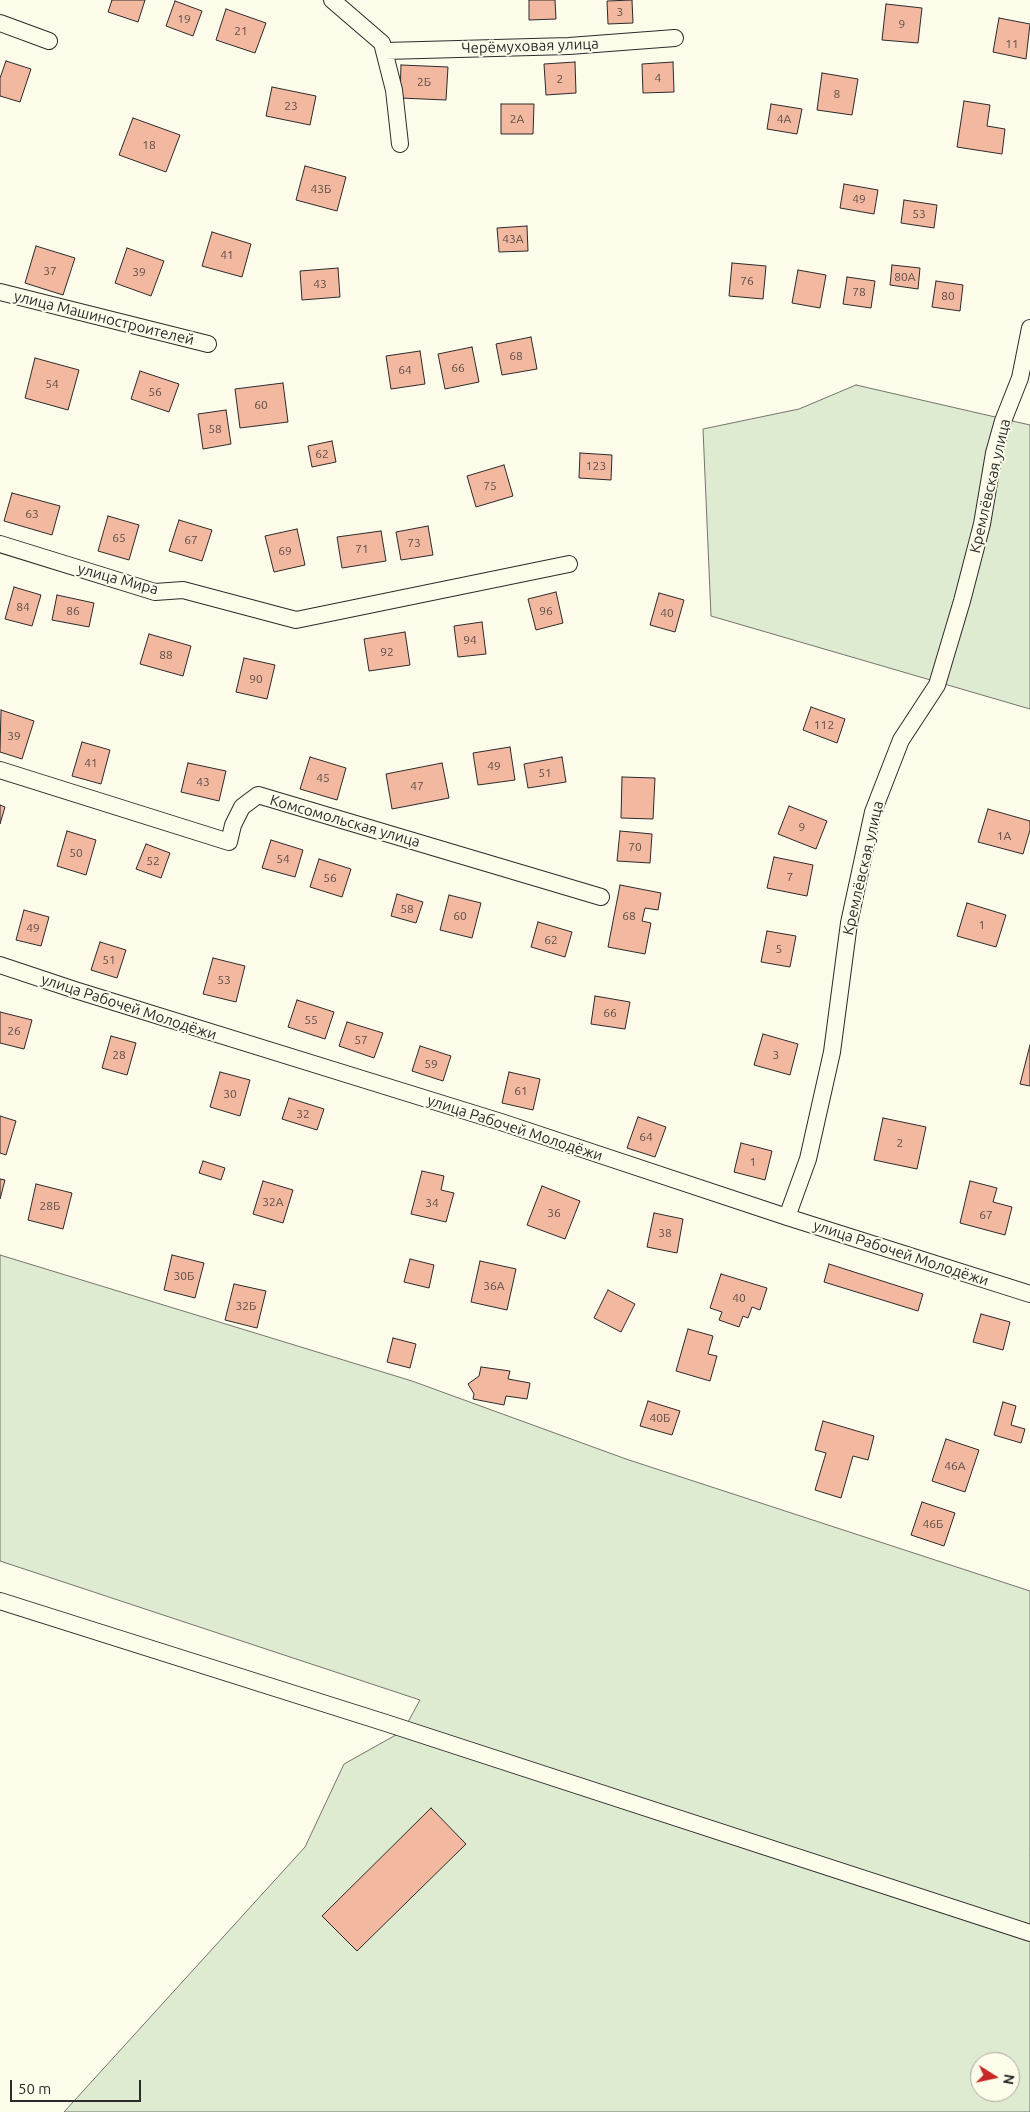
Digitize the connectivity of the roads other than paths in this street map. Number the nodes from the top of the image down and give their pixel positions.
1 (332, 0) edge
2 (0, 23) edge
3 (675, 38) dead end
4 (49, 41) dead end
5 (385, 51) junction
6 (400, 144) dead end
7 (0, 292) edge
8 (1030, 328) edge
9 (208, 344) dead end
10 (0, 544) edge
11 (569, 564) dead end
12 (0, 770) edge
13 (601, 897) dead end
14 (0, 965) edge
15 (787, 1217) junction
16 (1030, 1294) edge
17 (0, 1602) edge
18 (1030, 1933) edge

1 - 5 street
2 - 4 street
3 - 5 street, Черёмуховая улица
5 - 6 street
7 - 9 street, улица Машиностроителей
8 - 15 street, Кремлёвская улица
10 - 11 street, улица Мира
12 - 13 street, Комсомольская улица
14 - 15 street, улица Рабочей Молодёжи
15 - 16 street, улица Рабочей Молодёжи
17 - 18 street

